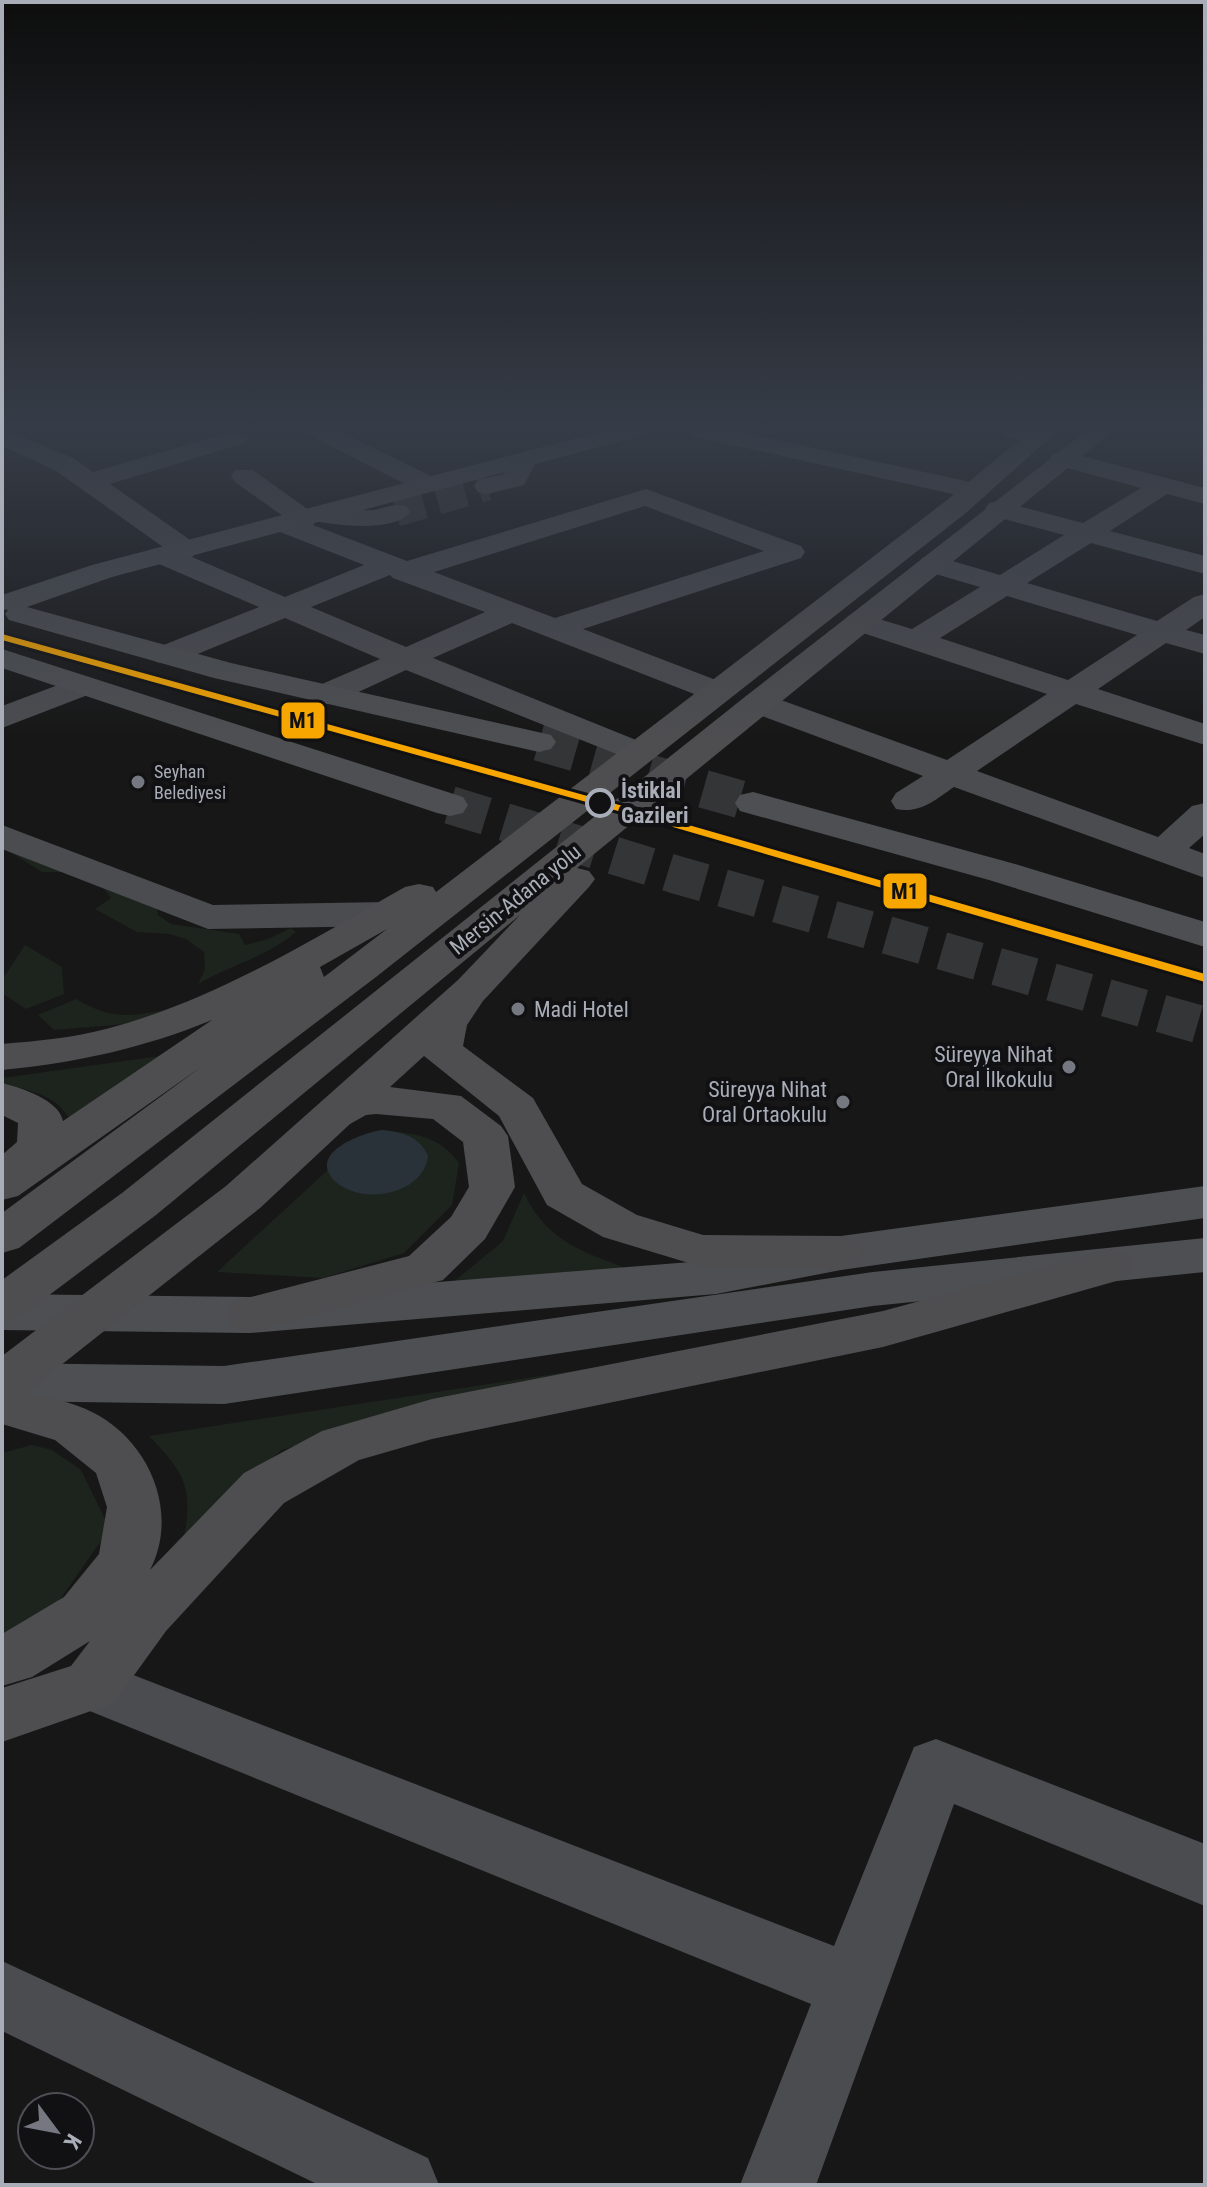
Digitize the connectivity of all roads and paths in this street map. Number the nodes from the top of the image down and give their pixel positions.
1 (151, 533) edge
2 (250, 533) edge
3 (330, 533) edge
4 (520, 533) edge
5 (741, 533) edge
6 (941, 533) edge
7 (959, 533) edge
8 (1087, 533) joint
9 (174, 553) junction
10 (932, 564) junction
11 (1205, 565) edge
12 (395, 569) junction
13 (1004, 585) junction
14 (1205, 603) edge
15 (287, 608) junction
16 (9, 612) edge
17 (508, 613) junction
18 (859, 622) junction
19 (551, 629) junction
20 (1163, 632) junction
21 (916, 640) junction
22 (1205, 645) edge
23 (167, 655) junction
24 (2, 658) edge
25 (407, 659) junction
26 (82, 686) junction
27 (1072, 691) junction
28 (718, 692) junction
29 (327, 694) junction
30 (758, 703) junction
31 (2, 718) edge
32 (1205, 735) edge
33 (539, 742) tunnel mouth
34 (639, 753) junction
35 (690, 758) junction
36 (951, 774) junction
37 (586, 793) junction
38 (909, 801) dead end
39 (753, 803) tunnel mouth
40 (450, 805) tunnel mouth
41 (1205, 814) edge
42 (2, 836) edge
43 (1164, 852) junction
44 (1205, 867) edge
45 (453, 876) junction
46 (386, 914) junction
47 (1205, 935) edge
48 (472, 989) junction
49 (2, 1057) edge
50 (22, 1107) edge
51 (326, 1119) junction
52 (2, 1182) edge
53 (1205, 1202) edge
54 (2, 1237) edge
55 (1205, 1255) edge
56 (1110, 1266) junction
57 (857, 1271) junction
58 (2, 1305) edge
59 (2, 1312) edge
60 (250, 1315) junction
61 (2, 1382) edge
62 (2, 1404) edge
63 (2, 1661) edge
64 (92, 1685) junction
65 (2, 1715) edge
66 (1205, 1875) edge
67 (851, 1986) junction
68 (2, 1995) edge
69 (401, 2185) edge
70 (778, 2185) edge

1 - 9 street
2 - 9 main road
3 - 12 street
4 - 12 street
5 - 19 street
6 - 28 highway, Mersin-Adana yolu
7 - 10 highway, Mersin-Adana yolu
8 - 11 street
8 - 13 street
9 - 15 street
9 - 16 main road
10 - 13 street
10 - 18 highway, Mersin-Adana yolu
12 - 15 street
12 - 17 street
13 - 20 street
13 - 21 street
14 - 20 street
15 - 23 street
15 - 25 street
16 - 23 main road
17 - 19 street
17 - 25 street
18 - 21 street
18 - 30 highway, Mersin-Adana yolu
19 - 28 street
20 - 22 street
20 - 27 street
21 - 27 street
23 - 29 main road
24 - 26 main road
25 - 29 street
25 - 34 street
26 - 31 street
26 - 40 main road
27 - 32 street
27 - 36 street
28 - 34 highway, Mersin-Adana yolu
29 - 33 main road
30 - 35 highway, Mersin-Adana yolu
30 - 36 street
34 - 37 highway, Mersin-Adana yolu
35 - 48 highway
35 - 58 highway, Mersin-Adana yolu
36 - 38 street
36 - 43 street
37 - 45 highway
37 - 54 highway, Mersin-Adana yolu
39 - 47 main road
41 - 43 street
42 - 46 street
43 - 44 street
45 - 46 highway
45 - 52 highway
46 - 49 highway
48 - 51 highway
48 - 57 highway
50 - 52 highway
51 - 60 highway
51 - 61 highway
53 - 57 main road
55 - 56 main road
56 - 57 main road
56 - 64 highway
57 - 60 main road
57 - 61 main road
59 - 60 main road
62 - 63 highway
64 - 65 highway
64 - 67 street
66 - 67 street
67 - 70 street
68 - 69 street

